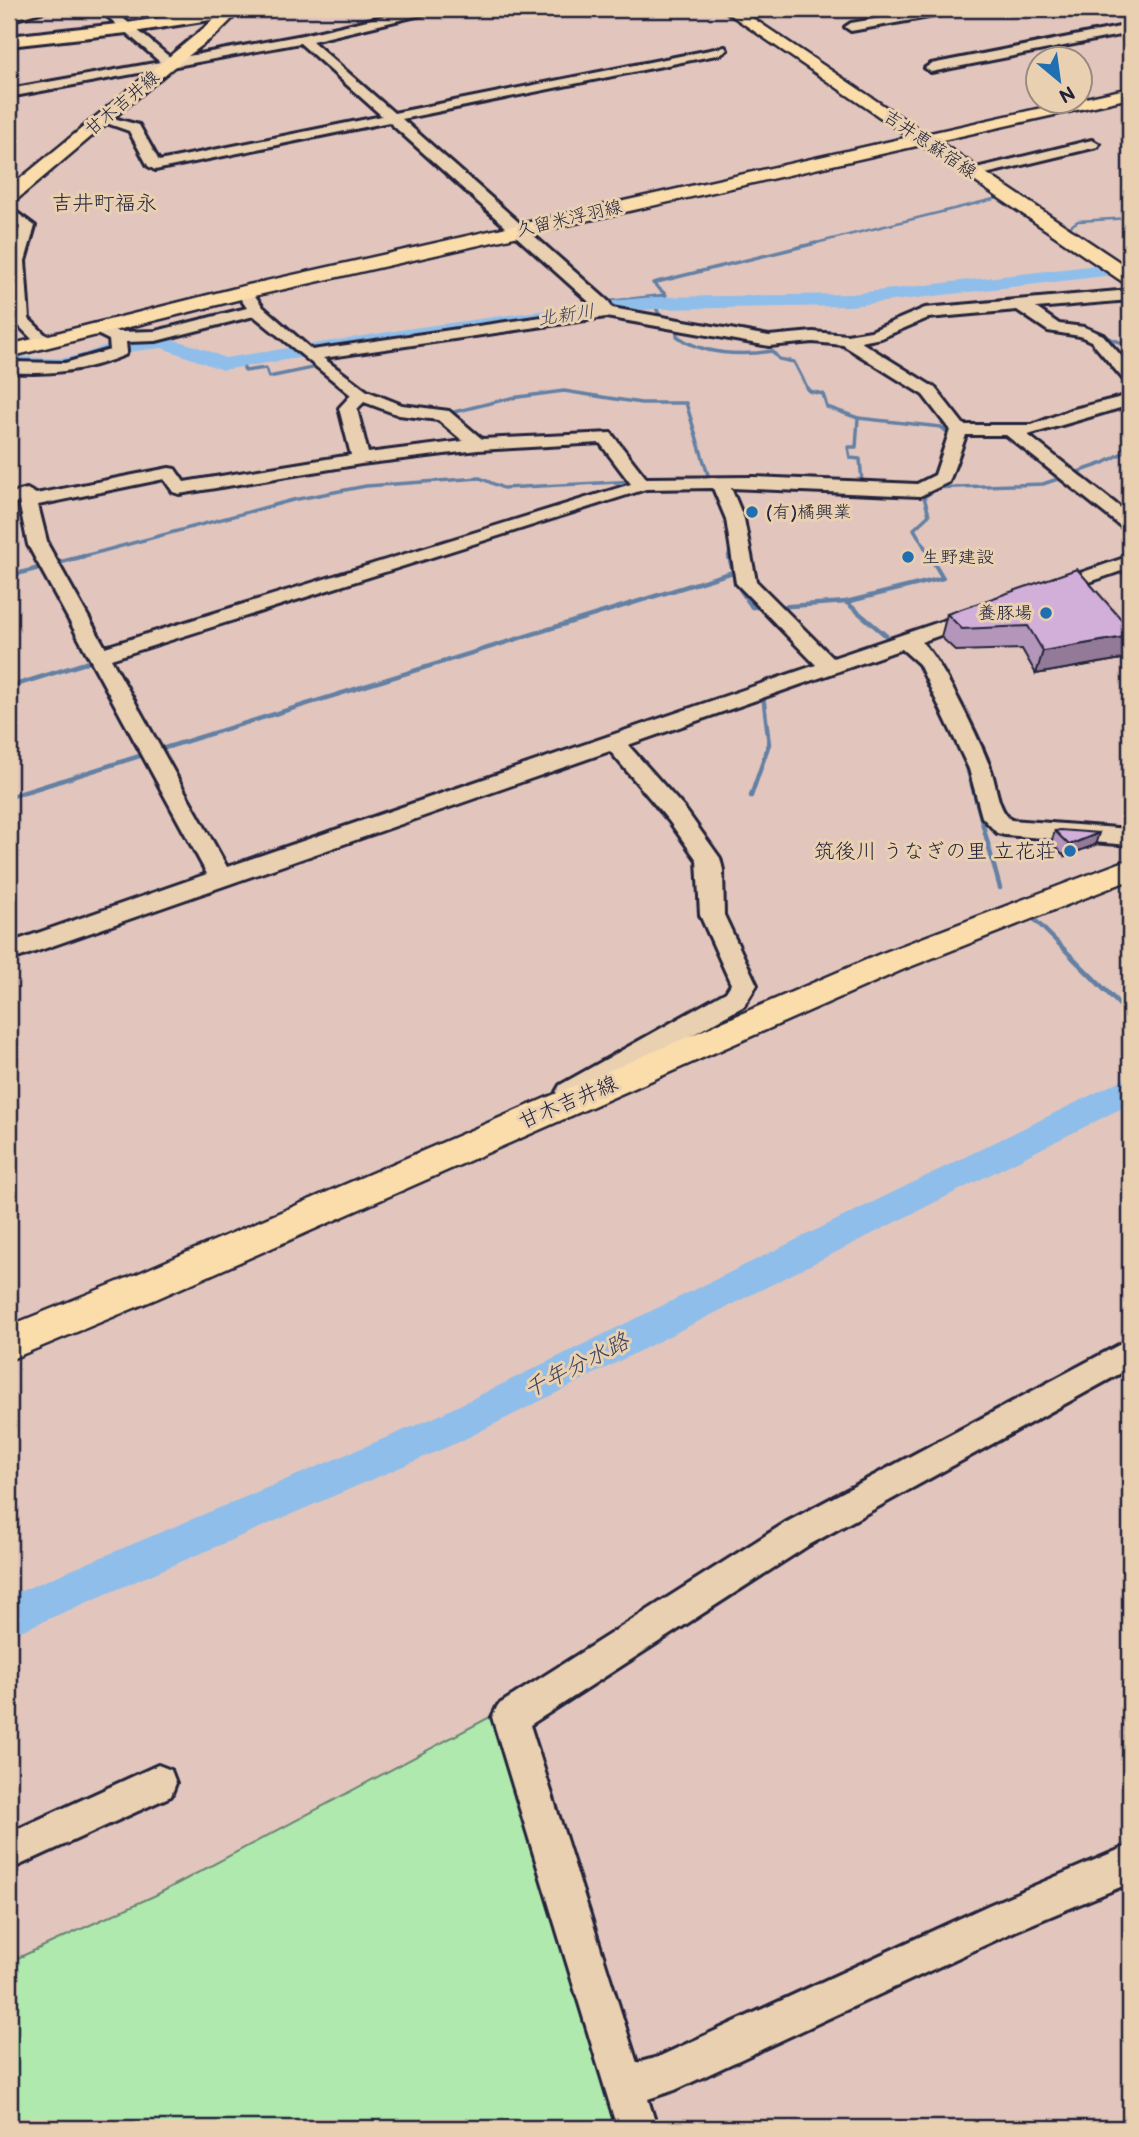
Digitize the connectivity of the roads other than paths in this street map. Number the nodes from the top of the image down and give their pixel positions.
1 (45, 9) edge
2 (105, 9) edge
3 (429, 9) edge
4 (729, 9) edge
5 (951, 9) edge
6 (238, 10) edge
7 (9, 17) edge
8 (127, 27) junction
9 (851, 27) dead end
10 (1130, 29) edge
11 (303, 39) junction
12 (9, 41) edge
13 (720, 50) dead end
14 (169, 63) junction
15 (931, 68) dead end
16 (9, 93) edge
17 (1130, 93) edge
18 (391, 118) junction
19 (102, 119) junction
20 (921, 138) junction
21 (1092, 144) dead end
22 (973, 173) junction
23 (9, 197) edge
24 (9, 211) edge
25 (518, 230) junction
26 (1123, 270) edge
27 (13, 286) edge
28 (244, 292) junction
29 (1130, 295) edge
30 (1021, 305) junction
31 (605, 309) junction
32 (257, 310) junction
33 (95, 329) junction
34 (847, 340) junction
35 (44, 342) junction
36 (119, 344) junction
37 (9, 351) edge
38 (305, 352) junction
39 (9, 367) edge
40 (1130, 376) edge
41 (359, 397) junction
42 (1130, 400) edge
43 (959, 430) junction
44 (1013, 432) junction
45 (478, 444) junction
46 (362, 458) junction
47 (639, 481) junction
48 (714, 483) junction
49 (925, 487) joint
50 (9, 499) edge
51 (30, 501) junction
52 (1130, 524) edge
53 (1130, 562) edge
54 (1029, 597) edge
55 (991, 610) edge
56 (903, 641) junction
57 (99, 656) junction
58 (829, 666) junction
59 (613, 741) junction
60 (153, 752) joint
61 (1130, 837) edge
62 (1130, 869) edge
63 (222, 878) junction
64 (9, 952) edge
65 (555, 1107) junction
66 (9, 1343) edge
67 (1130, 1353) edge
68 (158, 1783) dead end
69 (9, 1853) edge
70 (1130, 1864) edge
71 (624, 2086) junction
72 (636, 2128) edge

1 - 7 street
2 - 8 street
3 - 11 street
4 - 20 main road, 吉井恵蘇宿線
5 - 9 street
6 - 8 highway
6 - 14 main road, 甘木吉井線
8 - 12 highway
8 - 14 street
10 - 15 street
11 - 14 street
11 - 18 street
13 - 18 street
14 - 16 street
14 - 19 main road, 甘木吉井線
17 - 20 main road, 久留米浮羽線
18 - 19 street
18 - 25 street
19 - 23 main road, 甘木吉井線
20 - 22 main road, 吉井恵蘇宿線
20 - 25 main road, 久留米浮羽線
21 - 22 street
22 - 26 main road, 吉井恵蘇宿線
24 - 27 street
25 - 28 main road, 久留米浮羽線
25 - 31 street
27 - 35 street
28 - 32 street
28 - 33 main road, 久留米浮羽線
29 - 30 street
30 - 34 street
30 - 40 street
31 - 34 street
31 - 38 street
32 - 36 street
32 - 38 street
33 - 35 main road, 久留米浮羽線
33 - 36 street
34 - 43 street
35 - 37 main road, 久留米浮羽線
36 - 39 street
38 - 41 street
41 - 45 street
41 - 46 street
42 - 44 street
43 - 44 street
43 - 49 street
44 - 52 street
45 - 46 street
45 - 47 street
46 - 51 street
47 - 48 street
47 - 57 street
48 - 49 street
48 - 58 street
50 - 51 street
51 - 57 street
53 - 54 street
55 - 56 street
56 - 58 street
56 - 61 street
57 - 60 street
58 - 59 street
59 - 63 street
59 - 65 street
60 - 63 street
62 - 65 main road, 甘木吉井線
63 - 64 street
65 - 66 main road, 甘木吉井線
67 - 71 street
68 - 69 street
70 - 71 street
71 - 72 street

